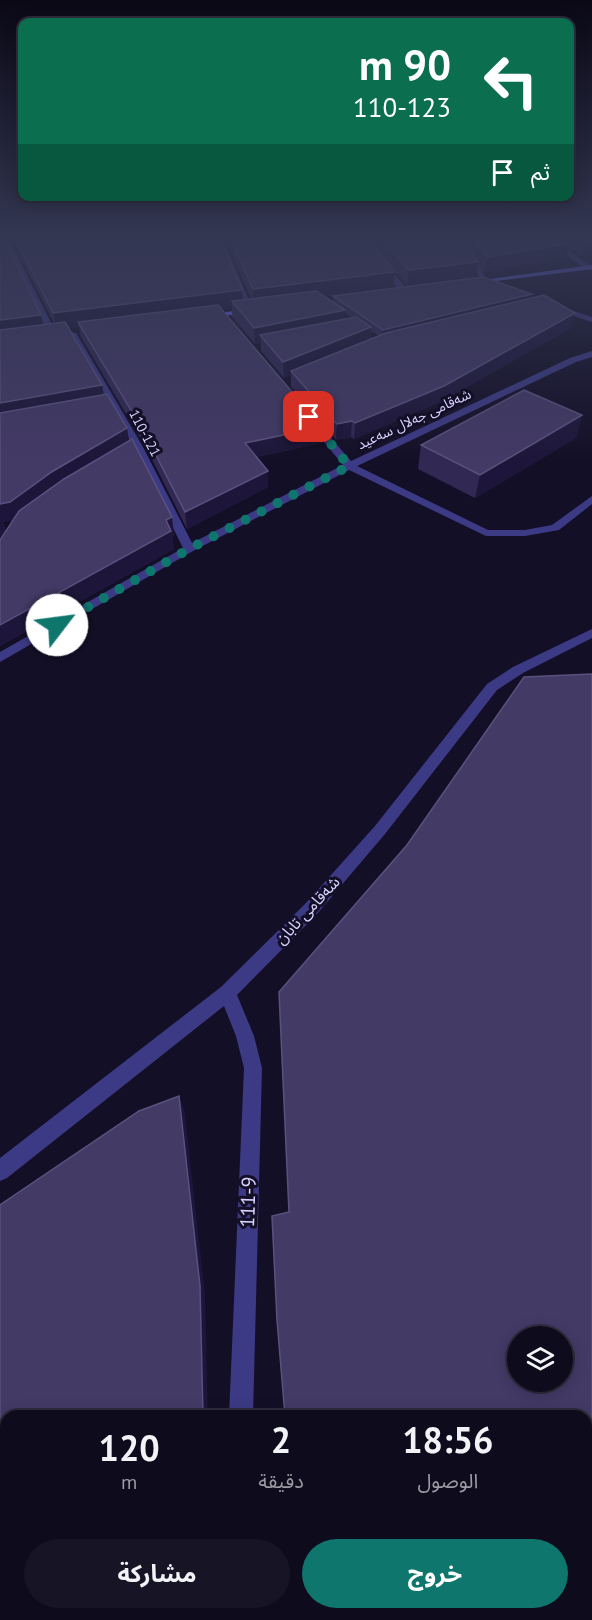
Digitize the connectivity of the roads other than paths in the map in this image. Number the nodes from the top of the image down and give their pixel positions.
1 (41, 311) edge
2 (247, 311) edge
3 (566, 311) edge
4 (222, 314) junction
5 (199, 317) edge
6 (592, 320) edge
7 (229, 322) edge
8 (83, 331) edge
9 (72, 333) junction
10 (53, 335) junction
11 (42, 337) edge
12 (592, 354) edge
13 (114, 406) junction
14 (103, 408) edge
15 (304, 412) edge
16 (349, 466) junction
17 (592, 499) edge
18 (189, 549) junction
19 (592, 633) edge
20 (0, 658) edge
21 (226, 993) junction
22 (0, 1171) edge
23 (241, 1410) edge

1 - 10 street
2 - 4 main road
3 - 6 street
4 - 5 main road
4 - 7 street
8 - 9 main road
9 - 10 main road
9 - 13 street, 110-121
10 - 11 main road
12 - 16 street, شەقامی جەلال سەعید
13 - 14 street
13 - 18 street, 110-121
15 - 16 street
16 - 17 street
16 - 18 street, شەقامی جەلال سەعید
18 - 20 street, شەقامی جەلال سەعید
19 - 21 street, شەقامی تابان
21 - 22 street, شەقامی تابان
21 - 23 street, 111-9

